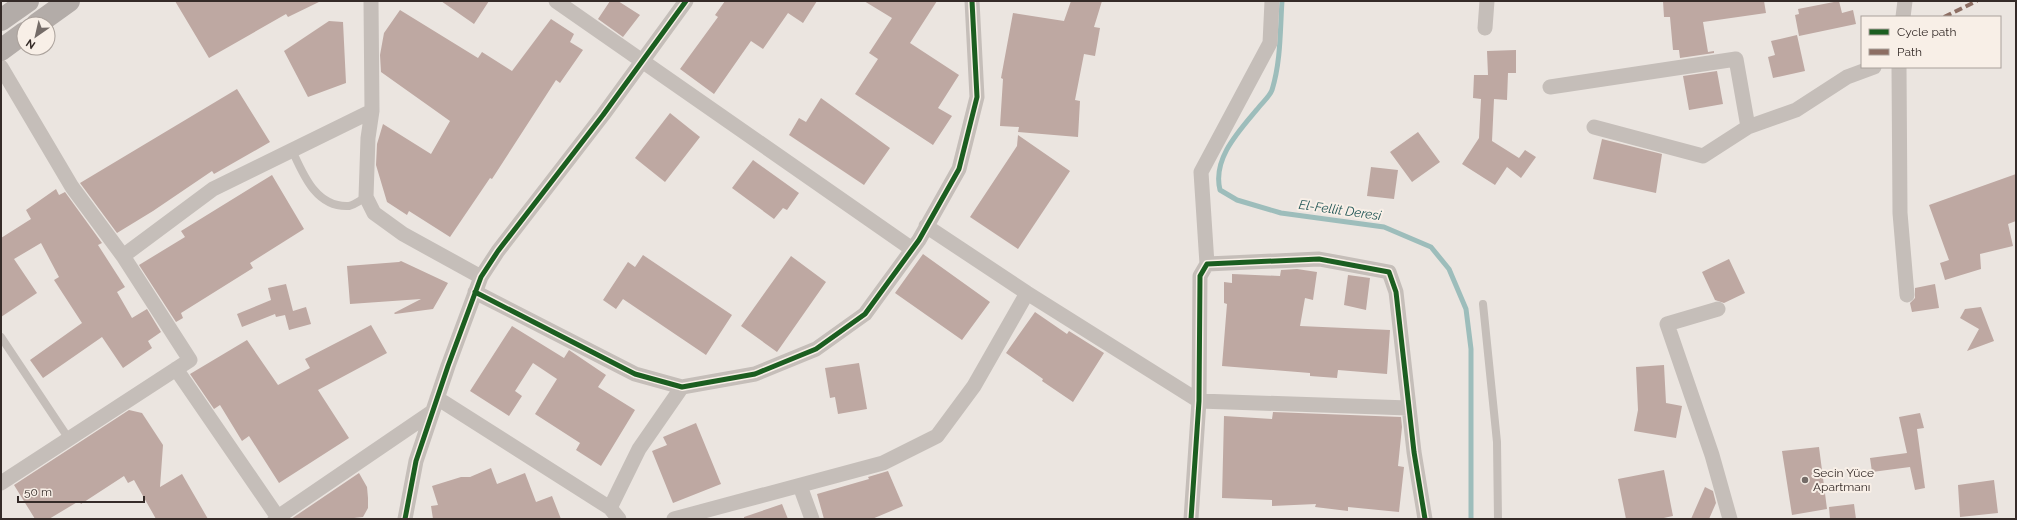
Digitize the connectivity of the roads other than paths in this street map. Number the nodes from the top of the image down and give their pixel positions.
1 (28, 1) edge
2 (69, 1) edge
3 (371, 1) edge
4 (556, 1) edge
5 (686, 1) edge
6 (972, 1) edge
7 (1272, 1) edge
8 (1487, 1) edge
9 (1905, 1) edge
10 (48, 16) edge
11 (1903, 16) edge
12 (1, 20) edge
13 (1485, 28) dead end
14 (16, 39) edge
15 (1, 50) edge
16 (642, 61) junction
17 (1, 67) edge
18 (1871, 68) edge
19 (1899, 68) edge
20 (1550, 87) dead end
21 (372, 110) junction
22 (1594, 127) dead end
23 (1748, 127) junction
24 (292, 150) junction
25 (366, 197) junction
26 (926, 226) junction
27 (912, 249) junction
28 (123, 256) junction
29 (1207, 264) junction
30 (481, 277) junction
31 (474, 292) junction
32 (1027, 293) junction
33 (1907, 295) dead end
34 (1483, 304) dead end
35 (1718, 309) dead end
36 (1, 337) edge
37 (176, 369) junction
38 (682, 387) junction
39 (437, 398) junction
40 (1199, 401) junction
41 (1409, 408) junction
42 (432, 412) junction
43 (69, 439) junction
44 (1, 483) edge
45 (800, 486) junction
46 (614, 514) edge
47 (277, 518) edge
48 (405, 519) edge
49 (674, 519) edge
50 (812, 519) edge
51 (1191, 519) edge
52 (1425, 519) edge
53 (1498, 519) edge
54 (1730, 519) edge

1 - 12 main road
2 - 10 main road
3 - 21 street
4 - 16 street
5 - 16 street
6 - 26 street
7 - 29 street
8 - 13 street
9 - 11 street
14 - 15 main road
16 - 27 street
16 - 30 street
17 - 28 street
18 - 23 street
19 - 33 street
20 - 23 street
21 - 24 street
21 - 25 street
22 - 23 street
24 - 25 lane
24 - 28 street
25 - 30 street
26 - 27 street
26 - 32 street
27 - 38 street
28 - 37 street
29 - 40 street
29 - 41 street
30 - 31 street
31 - 38 street
31 - 39 street
32 - 40 street
32 - 45 street
34 - 53 lane
35 - 54 street
36 - 43 lane
37 - 43 street
37 - 47 street
38 - 46 street
39 - 42 street
39 - 46 street
40 - 41 street
40 - 51 street
41 - 52 street
42 - 47 street
42 - 48 street
43 - 44 street
45 - 49 street
45 - 50 street

